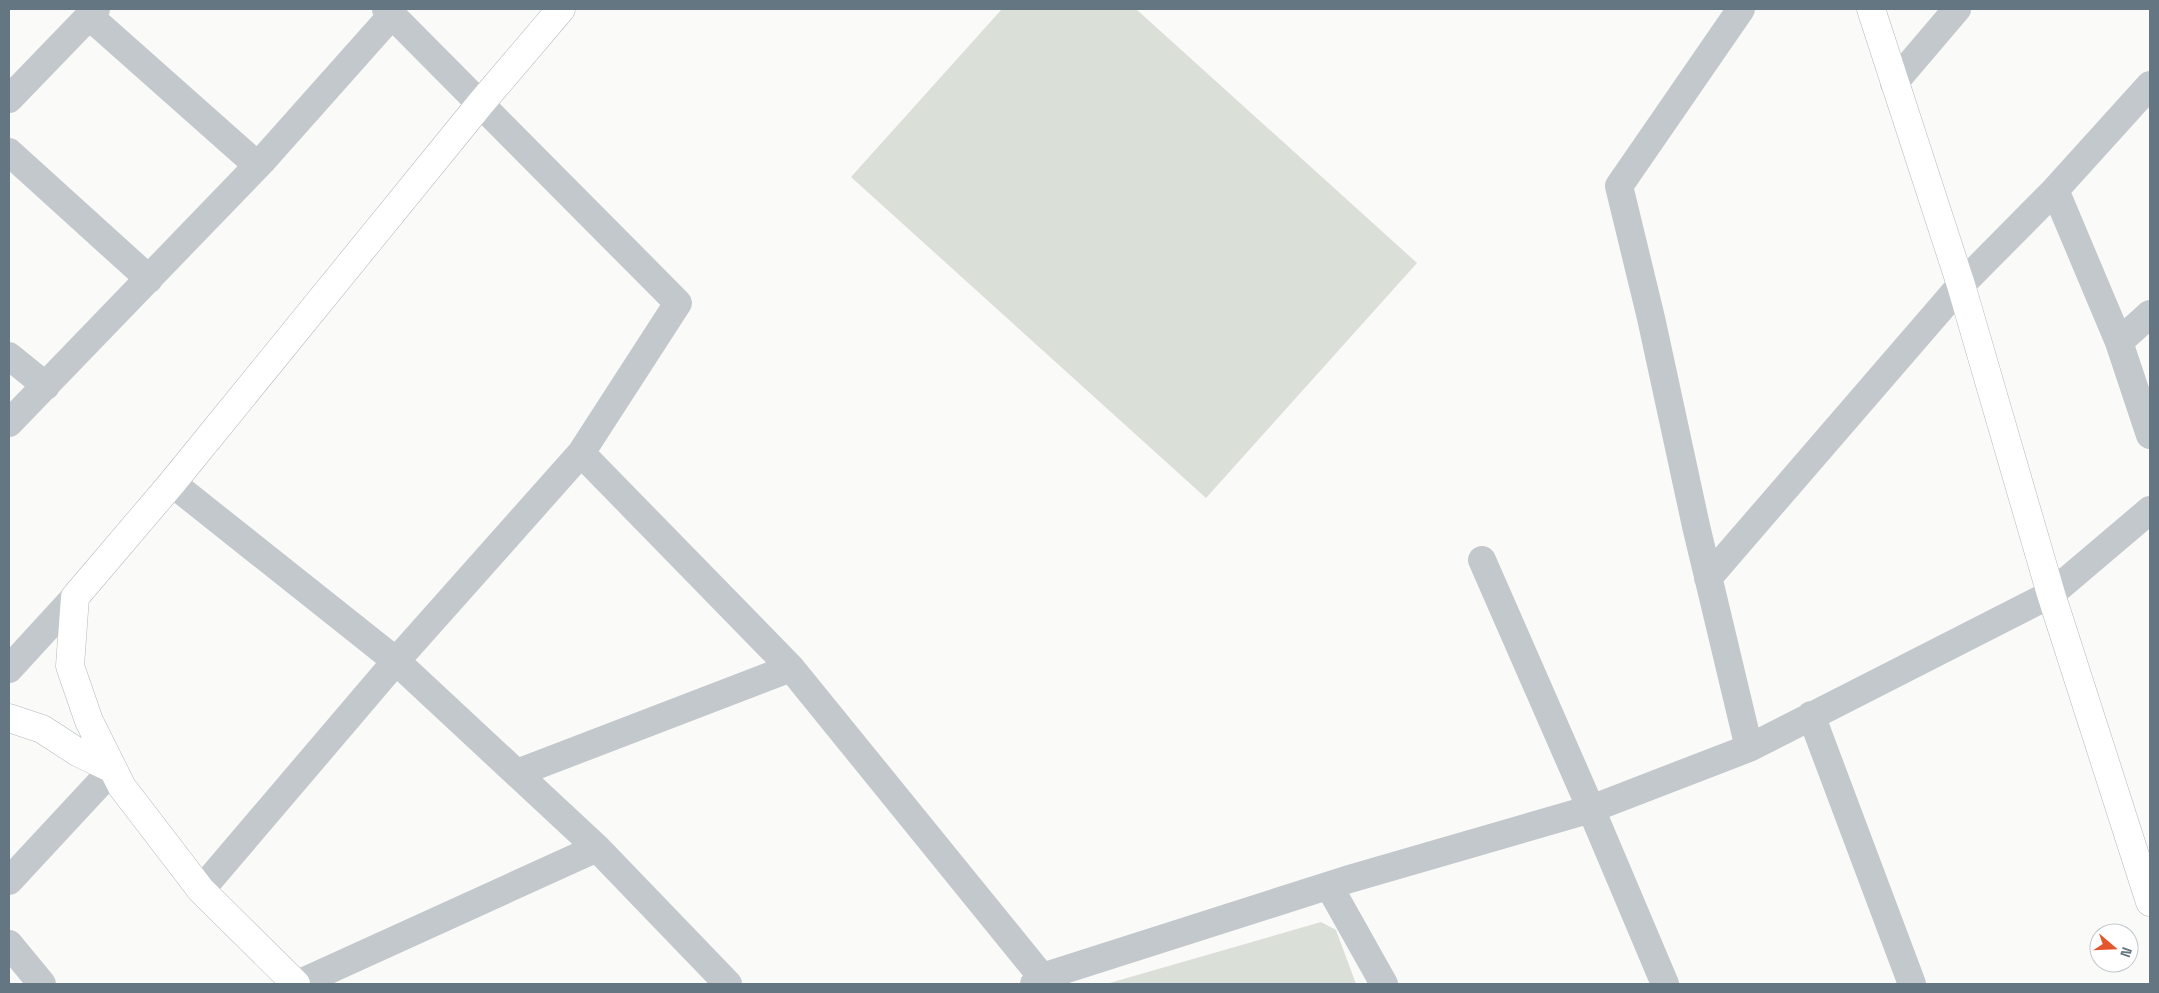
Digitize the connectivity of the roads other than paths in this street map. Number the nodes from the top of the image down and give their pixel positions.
1 (561, 9) edge
2 (1741, 9) edge
3 (1871, 9) edge
4 (1958, 9) edge
5 (389, 12) edge
6 (92, 13) edge
7 (1894, 83) junction
8 (2150, 85) edge
9 (9, 99) edge
10 (481, 103) junction
11 (9, 152) edge
12 (257, 165) junction
13 (2055, 190) junction
14 (149, 279) junction
15 (1960, 285) junction
16 (2150, 314) edge
17 (2119, 342) junction
18 (9, 356) edge
19 (46, 386) junction
20 (9, 423) edge
21 (2150, 435) edge
22 (581, 453) junction
23 (172, 483) junction
24 (2150, 510) edge
25 (1482, 560) dead end
26 (1708, 578) junction
27 (2051, 594) junction
28 (75, 597) junction
29 (396, 661) junction
30 (792, 668) junction
31 (9, 669) edge
32 (1811, 715) junction
33 (9, 718) edge
34 (1749, 748) junction
35 (113, 769) junction
36 (517, 773) junction
37 (1591, 809) junction
38 (598, 848) junction
39 (9, 881) edge
40 (1328, 886) junction
41 (201, 890) junction
42 (2150, 902) edge
43 (9, 944) edge
44 (1038, 981) edge
45 (40, 984) edge
46 (297, 984) edge
47 (728, 984) edge
48 (1384, 984) edge
49 (1665, 984) edge
50 (1912, 984) edge

1 - 10 street
2 - 26 street
3 - 7 street
4 - 7 street
5 - 10 street
5 - 12 street
6 - 9 street
6 - 12 street
7 - 15 street
8 - 13 street
10 - 22 street
10 - 23 street
11 - 14 street
12 - 14 street
13 - 15 street
13 - 17 street
14 - 19 street
15 - 26 street
15 - 27 street
16 - 17 street
17 - 21 street
18 - 19 street
19 - 20 street
22 - 29 street
22 - 30 street
23 - 28 street
23 - 29 street
24 - 27 street
25 - 37 street
26 - 34 street
27 - 32 street
27 - 42 street
28 - 31 street
28 - 35 street
29 - 36 street
29 - 41 street
30 - 36 street
30 - 44 street
32 - 34 street
32 - 50 street
33 - 35 street
34 - 37 street
35 - 39 street
35 - 41 street
36 - 38 street
37 - 40 street
37 - 49 street
38 - 46 street
38 - 47 street
40 - 44 street
40 - 48 street
41 - 46 street
43 - 45 street

